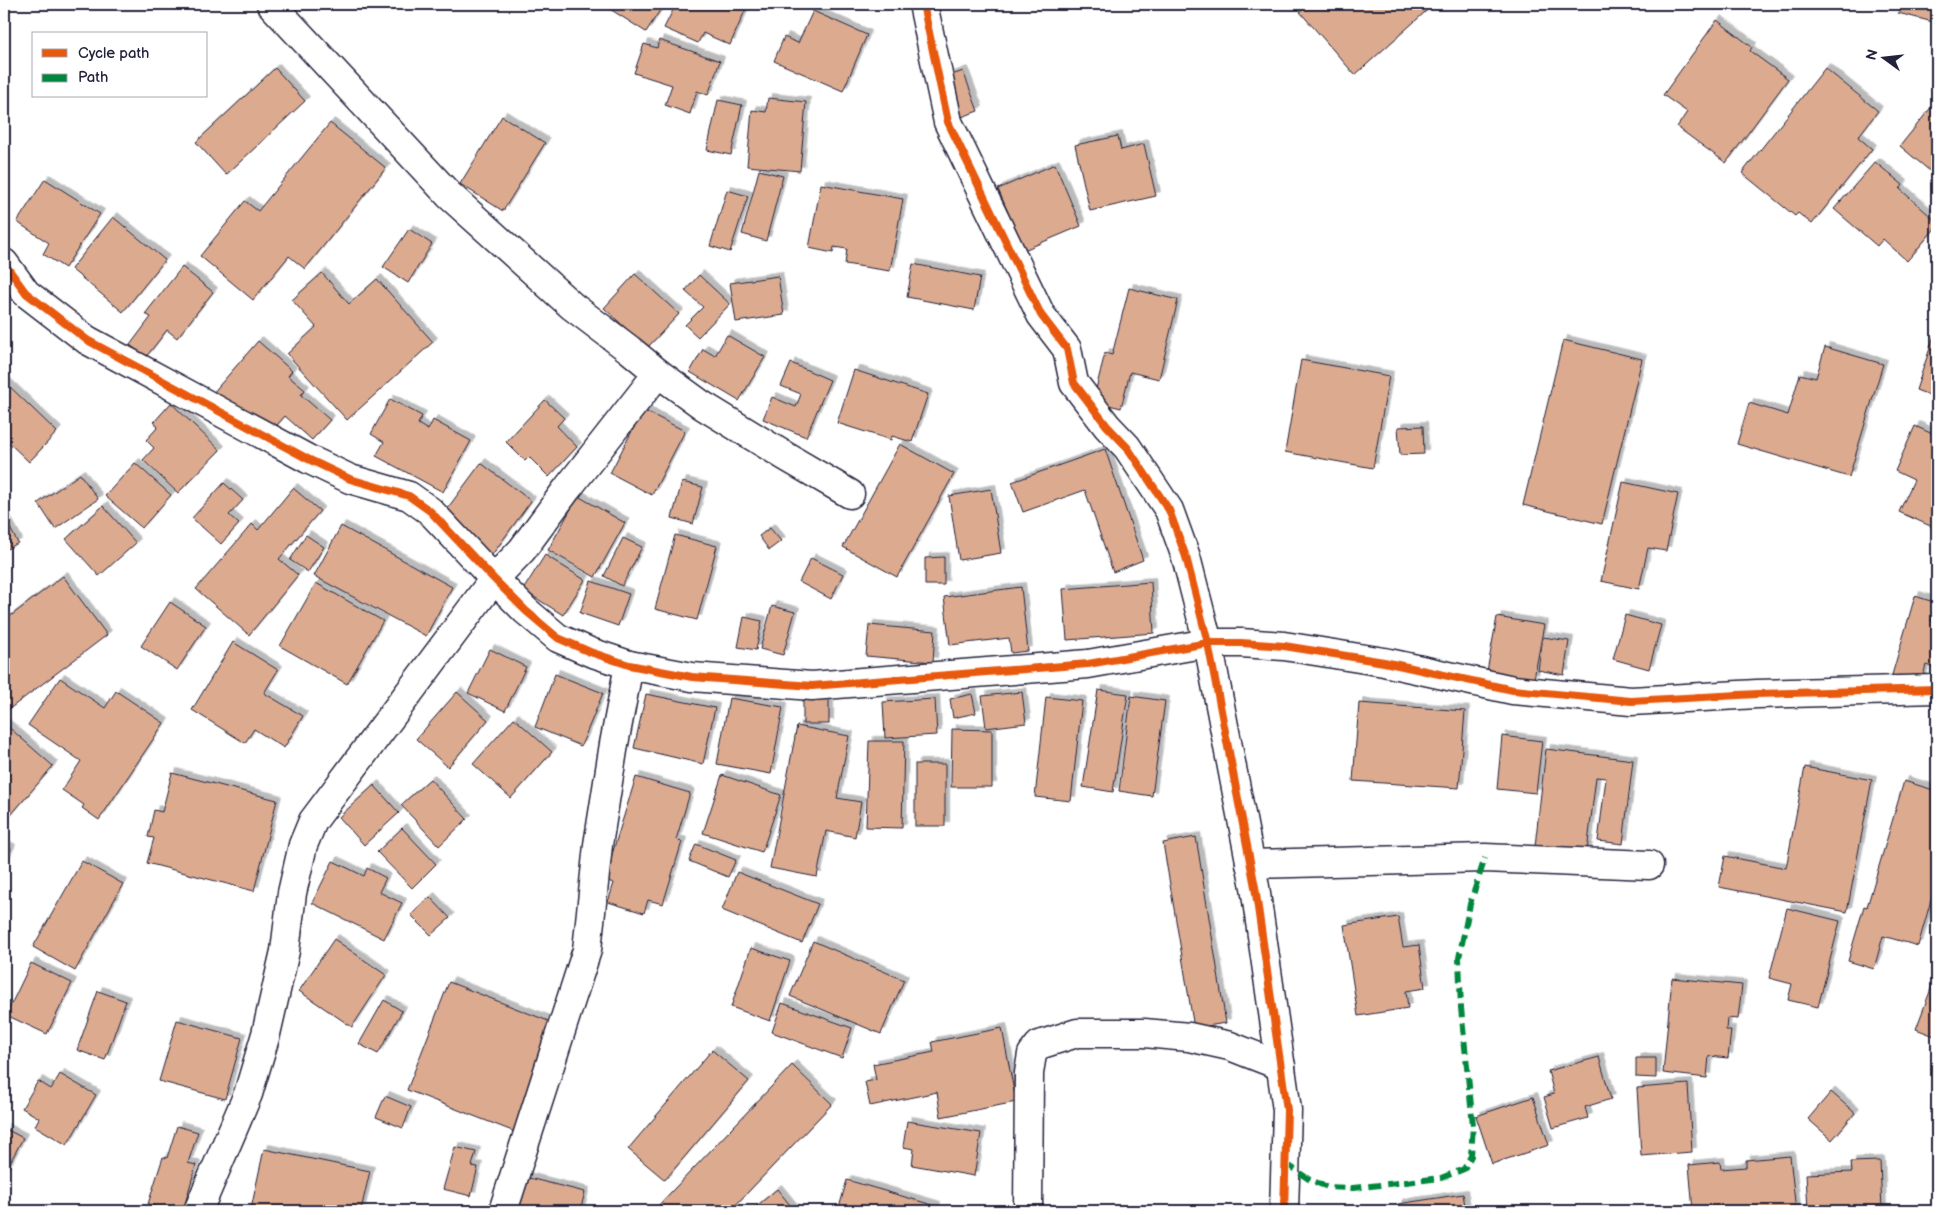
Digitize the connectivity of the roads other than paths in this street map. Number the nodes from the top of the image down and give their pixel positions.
1 (271, 4) edge
2 (923, 4) edge
3 (4, 263) edge
4 (658, 373) junction
5 (850, 494) dead end
6 (494, 579) junction
7 (1208, 643) junction
8 (629, 665) junction
9 (1937, 689) edge
10 (1250, 864) junction
11 (1649, 866) dead end
12 (1281, 1066) junction
13 (198, 1211) edge
14 (503, 1211) edge
15 (1028, 1211) edge
16 (1284, 1211) edge

1 - 4 street
2 - 7 street
3 - 6 street
4 - 5 street
4 - 6 street
6 - 8 street
6 - 13 street
7 - 8 street
7 - 9 street
7 - 10 street
8 - 14 street
10 - 11 street
10 - 12 street
12 - 15 street
12 - 16 street

